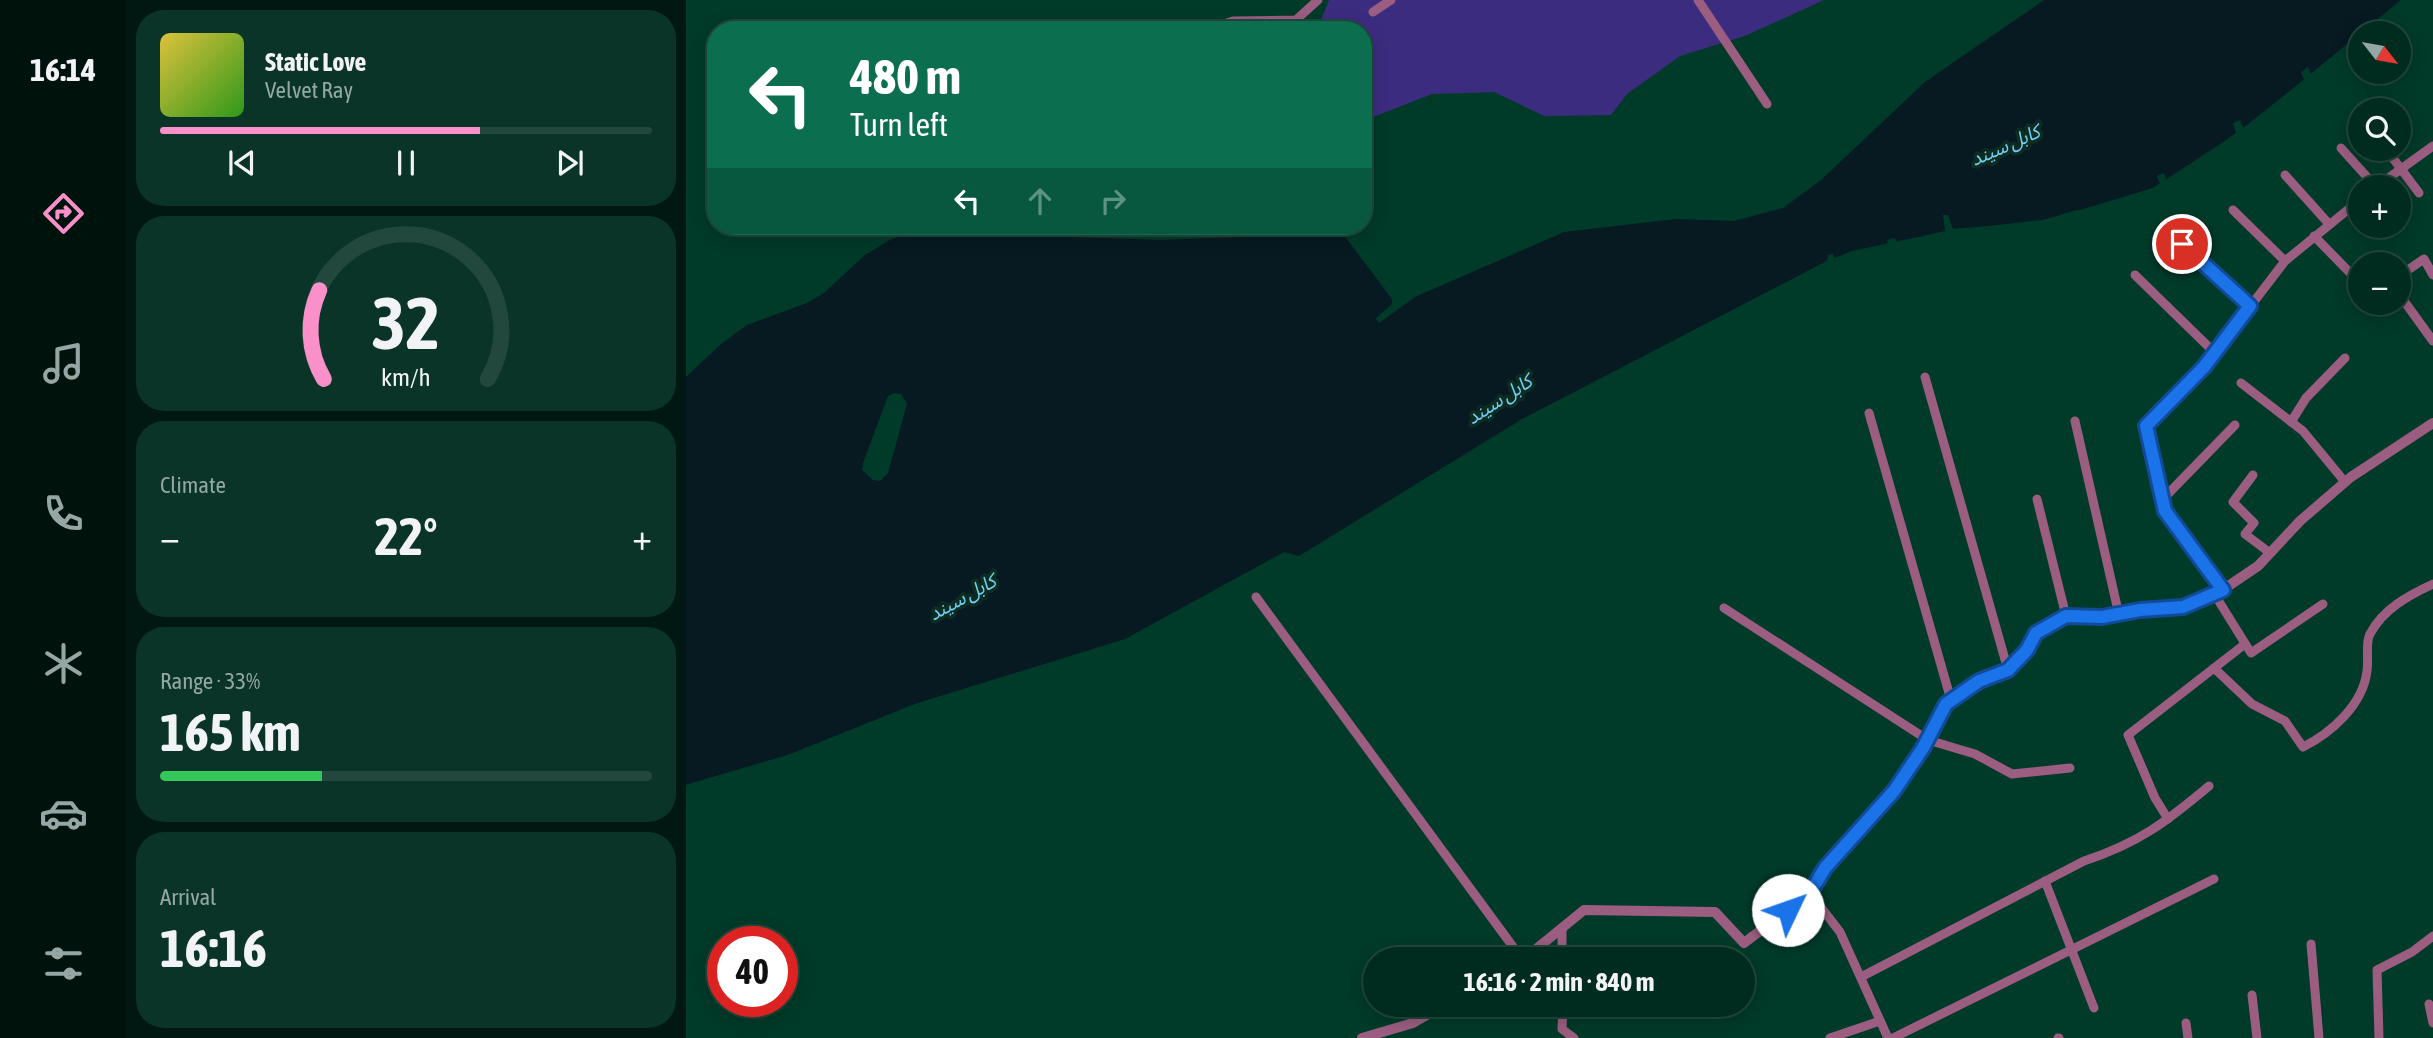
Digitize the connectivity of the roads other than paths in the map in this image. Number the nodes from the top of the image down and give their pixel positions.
1 (1318, 0) edge
2 (1391, 0) edge
3 (1698, 0) edge
4 (1373, 12) dead end
5 (1264, 21) edge
6 (1767, 104) dead end
7 (2433, 146) edge
8 (2340, 148) dead end
9 (2397, 161) edge
10 (2403, 168) junction
11 (2285, 175) dead end
12 (2365, 175) edge
13 (2393, 175) edge
14 (2419, 193) dead end
15 (2233, 209) dead end
16 (2348, 209) edge
17 (2329, 224) junction
18 (2314, 236) junction
19 (2182, 244) dead end
20 (2285, 261) junction
21 (2411, 268) edge
22 (2348, 271) edge
23 (2135, 275) dead end
24 (2433, 275) edge
25 (2250, 306) junction
26 (2411, 311) edge
27 (2433, 341) edge
28 (2215, 353) junction
29 (2345, 358) dead end
30 (1925, 376) dead end
31 (2241, 383) dead end
32 (1869, 412) dead end
33 (2075, 421) dead end
34 (2291, 422) junction
35 (2433, 423) edge
36 (2235, 425) dead end
37 (2253, 475) dead end
38 (2345, 482) junction
39 (2037, 499) dead end
40 (2162, 500) junction
41 (2270, 553) junction
42 (2433, 584) edge
43 (2219, 593) junction
44 (1256, 597) dead end
45 (2323, 604) dead end
46 (1724, 608) dead end
47 (2119, 615) junction
48 (2066, 616) junction
49 (2245, 644) junction
50 (2214, 668) junction
51 (2008, 670) junction
52 (1951, 700) junction
53 (1928, 740) junction
54 (2070, 768) dead end
55 (2210, 786) dead end
56 (2168, 819) junction
57 (2214, 879) dead end
58 (2045, 881) junction
59 (1810, 893) junction
60 (1562, 928) junction
61 (2433, 936) edge
62 (2311, 944) dead end
63 (1514, 947) edge
64 (1538, 947) edge
65 (1563, 947) edge
66 (2071, 950) junction
67 (1860, 977) junction
68 (2252, 995) dead end
69 (2429, 1004) dead end
70 (2094, 1008) dead end
71 (1423, 1017) edge
72 (1562, 1017) edge
73 (1880, 1021) junction
74 (2186, 1023) dead end
75 (2433, 1023) edge
76 (1362, 1038) edge
77 (1574, 1038) edge
78 (1830, 1038) edge
79 (1890, 1038) edge
80 (2188, 1038) edge
81 (2258, 1038) edge
82 (2319, 1038) edge
83 (2379, 1038) edge

1 - 5 street
2 - 4 street
3 - 6 street
7 - 10 street
8 - 12 street
9 - 10 street
10 - 13 street
10 - 14 street
11 - 17 street
15 - 20 street
16 - 17 street
17 - 18 street
18 - 20 street
18 - 22 street
19 - 25 street
20 - 25 street
21 - 24 street
23 - 28 street
25 - 28 street
26 - 27 street
28 - 40 street
29 - 34 street
30 - 51 street
31 - 34 street
32 - 52 street
33 - 47 street
34 - 38 street
35 - 38 street
36 - 40 street
37 - 41 street
38 - 41 street
39 - 48 street
40 - 43 street
41 - 43 street
42 - 50 street
43 - 47 street
43 - 49 street
44 - 63 street
45 - 49 street
46 - 53 street
47 - 48 street
48 - 51 street
49 - 50 street
50 - 56 street
51 - 52 street
52 - 53 street
53 - 54 street
53 - 59 street
55 - 56 street
56 - 58 street
57 - 66 street
58 - 66 street
58 - 67 street
59 - 60 street
59 - 67 street
60 - 64 street
60 - 65 street
61 - 83 street
62 - 82 street
66 - 70 street
66 - 79 street
67 - 73 street
68 - 81 street
69 - 75 street
71 - 76 street
72 - 77 street
73 - 78 street
73 - 79 street
74 - 80 street

